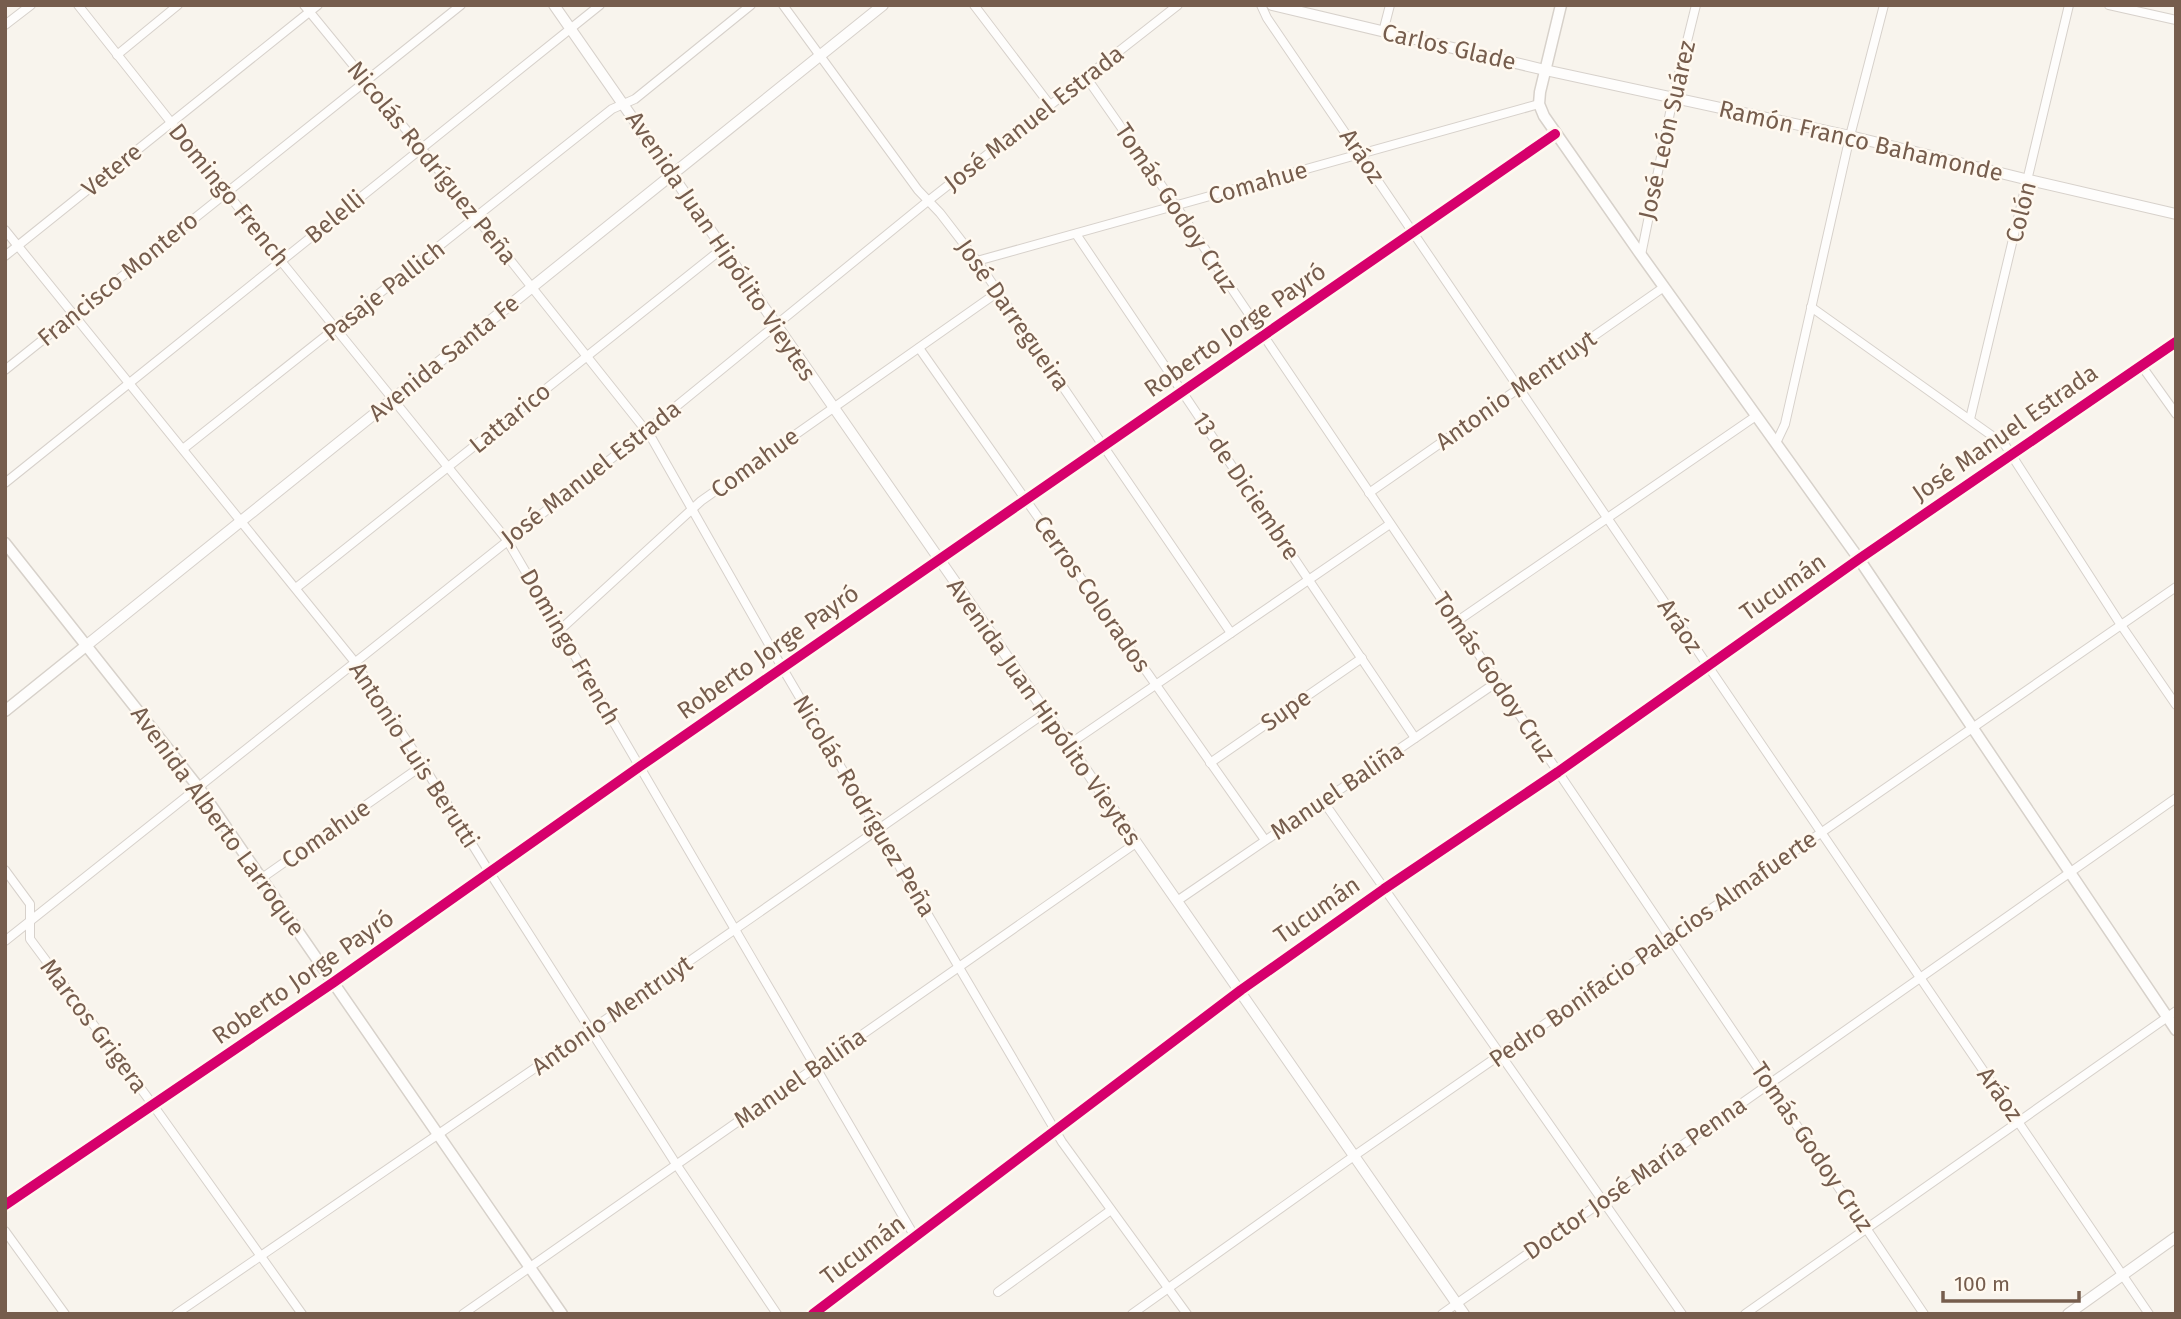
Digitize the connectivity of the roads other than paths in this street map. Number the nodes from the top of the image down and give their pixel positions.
1 (31, 5) edge
2 (78, 5) edge
3 (178, 5) edge
4 (318, 5) edge
5 (461, 5) edge
6 (554, 5) edge
7 (600, 5) edge
8 (751, 5) edge
9 (783, 5) edge
10 (883, 5) edge
11 (974, 5) edge
12 (1178, 5) edge
13 (1261, 5) edge
14 (1272, 5) edge
15 (1390, 5) edge
16 (1561, 5) edge
17 (1696, 5) edge
18 (1884, 5) edge
19 (2069, 5) edge
20 (2109, 5) edge
21 (306, 9) edge
22 (2176, 20) edge
23 (5, 25) edge
24 (571, 29) junction
25 (1383, 32) junction
26 (117, 55) junction
27 (819, 57) junction
28 (1545, 70) junction
29 (1086, 77) junction
30 (367, 82) junction
31 (1673, 98) junction
32 (624, 104) junction
33 (1539, 104) junction
34 (1050, 105) junction
35 (171, 123) junction
36 (1555, 134) junction
37 (1850, 136) junction
38 (421, 148) junction
39 (1360, 154) junction
40 (672, 175) junction
41 (2029, 180) junction
42 (226, 192) junction
43 (928, 201) junction
44 (1176, 206) junction
45 (2176, 214) edge
46 (477, 218) junction
47 (5, 230) edge
48 (1413, 233) junction
49 (1076, 234) junction
50 (18, 246) junction
51 (723, 248) junction
52 (1641, 255) junction
53 (5, 256) edge
54 (281, 261) junction
55 (977, 261) junction
56 (532, 287) junction
57 (1664, 287) junction
58 (999, 292) junction
59 (1811, 307) junction
60 (74, 314) junction
61 (776, 326) junction
62 (337, 329) junction
63 (2176, 332) edge
64 (1264, 336) junction
65 (2174, 343) edge
66 (919, 348) junction
67 (587, 357) junction
68 (2141, 365) junction
69 (5, 370) edge
70 (129, 383) junction
71 (1519, 388) junction
72 (1183, 392) junction
73 (394, 399) junction
74 (832, 408) junction
75 (2176, 414) edge
76 (1756, 416) junction
77 (1970, 419) junction
78 (646, 430) junction
79 (1776, 443) junction
80 (1103, 445) junction
81 (183, 449) junction
82 (2011, 454) junction
83 (449, 467) junction
84 (5, 483) edge
85 (1369, 493) junction
86 (1025, 500) junction
87 (692, 509) junction
88 (1606, 518) junction
89 (242, 521) junction
90 (1390, 524) junction
91 (507, 540) junction
92 (5, 544) edge
93 (1859, 559) junction
94 (938, 560) junction
95 (1309, 579) junction
96 (2176, 587) edge
97 (296, 588) junction
98 (1456, 622) junction
99 (2121, 625) junction
100 (561, 629) junction
101 (1231, 633) junction
102 (87, 645) junction
103 (1362, 658) junction
104 (354, 662) junction
105 (1708, 667) junction
106 (783, 669) junction
107 (1497, 682) junction
108 (1155, 685) junction
109 (2176, 705) edge
110 (5, 711) edge
111 (1045, 713) junction
112 (1973, 728) junction
113 (1415, 738) junction
114 (1068, 745) junction
115 (1210, 763) junction
116 (423, 765) junction
117 (639, 767) junction
118 (1558, 772) junction
119 (199, 788) junction
120 (2176, 798) edge
121 (1323, 801) junction
122 (878, 830) junction
123 (1821, 834) junction
124 (1265, 841) junction
125 (1136, 843) junction
126 (5, 870) edge
127 (490, 873) junction
128 (2070, 873) junction
129 (262, 878) junction
130 (1384, 889) junction
131 (1177, 901) junction
132 (30, 922) junction
133 (733, 929) junction
134 (1670, 938) junction
135 (5, 942) edge
136 (959, 968) junction
137 (1920, 979) junction
138 (334, 982) junction
139 (1241, 990) junction
140 (2171, 1014) edge
141 (592, 1029) junction
142 (2176, 1030) edge
143 (1501, 1054) junction
144 (816, 1067) junction
145 (1769, 1084) junction
146 (153, 1105) junction
147 (2019, 1121) junction
148 (1055, 1130) junction
149 (438, 1134) junction
150 (1354, 1156) junction
151 (676, 1164) junction
152 (1603, 1201) junction
153 (5, 1205) edge
154 (1111, 1210) junction
155 (1866, 1227) junction
156 (5, 1231) edge
157 (915, 1237) junction
158 (2176, 1237) edge
159 (260, 1256) junction
160 (530, 1266) junction
161 (2122, 1275) junction
162 (1168, 1288) junction
163 (998, 1292) dead end
164 (1457, 1303) junction
165 (65, 1314) edge
166 (176, 1314) edge
167 (302, 1314) edge
168 (463, 1314) edge
169 (562, 1314) edge
170 (777, 1314) edge
171 (813, 1314) edge
172 (1132, 1314) edge
173 (1187, 1314) edge
174 (1442, 1314) edge
175 (1464, 1314) edge
176 (1682, 1314) edge
177 (1745, 1314) edge
178 (1924, 1314) edge
179 (2068, 1314) edge
180 (2149, 1314) edge

1 - 23 street
2 - 26 street, Domingo French
3 - 26 street
4 - 21 street, Vetere
5 - 30 street, Francisco Montero
6 - 24 street, Avenida Juan Hipólito Vieytes
7 - 24 street, Belelli
8 - 32 street, Pasaje Pallich
9 - 27 street, José Darregueira
10 - 27 street, Avenida Santa Fe
11 - 34 street
12 - 29 street, José Manuel Estrada
13 - 39 street, Aráoz
14 - 25 street, Carlos Glade
15 - 25 street
16 - 28 main road
17 - 31 street, José León Suárez
18 - 37 street
19 - 41 street, Colón
20 - 22 street
21 - 30 street, Nicolás Rodríguez Peña
21 - 35 street, Vetere
24 - 32 street, Avenida Juan Hipólito Vieytes
24 - 38 street, Belelli
25 - 28 street, Carlos Glade
26 - 35 street, Domingo French
27 - 40 street, Avenida Santa Fe
27 - 43 street, José Darregueira
28 - 31 street, Ramón Franco Bahamonde
28 - 33 main road
29 - 34 street, José Manuel Estrada
29 - 44 street, Tomás Godoy Cruz
30 - 38 street, Nicolás Rodríguez Peña
30 - 42 street, Francisco Montero
31 - 37 street, Ramón Franco Bahamonde
31 - 52 street, José León Suárez
32 - 40 street, Avenida Juan Hipólito Vieytes
32 - 46 street, Pasaje Pallich
33 - 36 main road
33 - 39 street, Comahue
34 - 43 street, José Manuel Estrada
35 - 42 street, Domingo French
35 - 50 street, Vetere
36 - 48 street, Roberto Jorge Payró
36 - 52 main road
37 - 41 street, Ramón Franco Bahamonde
37 - 59 street
38 - 46 street, Nicolás Rodríguez Peña
38 - 54 street, Belelli
39 - 44 street, Comahue
39 - 48 street, Aráoz
40 - 51 street, Avenida Juan Hipólito Vieytes
40 - 56 street, Avenida Santa Fe
41 - 45 street, Ramón Franco Bahamonde
41 - 77 street, Colón
42 - 54 street, Domingo French
42 - 60 street, Francisco Montero
43 - 55 street, José Darregueira
43 - 61 street, José Manuel Estrada
44 - 49 street, Comahue
44 - 64 street, Tomás Godoy Cruz
46 - 56 street, Nicolás Rodríguez Peña
46 - 62 street, Pasaje Pallich
47 - 50 street, Antonio Luis Berutti
48 - 64 street, Roberto Jorge Payró
48 - 71 street, Aráoz
49 - 55 street, Comahue
49 - 72 street, 13 de Diciembre
50 - 53 street, Vetere
50 - 60 street, Antonio Luis Berutti
51 - 61 street, Avenida Juan Hipólito Vieytes
51 - 67 street, Lattarico
52 - 57 main road
54 - 62 street, Domingo French
54 - 70 street, Belelli
55 - 58 street, José Darregueira
56 - 67 street, Nicolás Rodríguez Peña
56 - 73 street, Avenida Santa Fe
57 - 71 street, Antonio Mentruyt
57 - 76 main road
58 - 66 street, Comahue
58 - 80 street, José Darregueira
59 - 77 street
59 - 79 street
60 - 69 street, Francisco Montero
60 - 70 street, Antonio Luis Berutti
61 - 74 street, Avenida Juan Hipólito Vieytes
61 - 78 street, José Manuel Estrada
62 - 73 street, Domingo French
62 - 81 street, Pasaje Pallich
63 - 65 street
64 - 72 street, Roberto Jorge Payró
64 - 85 street, Tomás Godoy Cruz
65 - 68 street, José Manuel Estrada
66 - 74 street, Comahue
66 - 86 street, Cerros Colorados
67 - 78 street, Nicolás Rodríguez Peña
67 - 83 street, Lattarico
68 - 75 street
68 - 82 street, José Manuel Estrada
70 - 81 street, Antonio Luis Berutti
70 - 84 street, Belelli
71 - 85 street, Antonio Mentruyt
71 - 88 street, Aráoz
72 - 80 street, Roberto Jorge Payró
72 - 95 street, 13 de Diciembre
73 - 83 street, Domingo French
73 - 89 street, Avenida Santa Fe
74 - 87 street, Comahue
74 - 94 street, Avenida Juan Hipólito Vieytes
76 - 79 main road
76 - 88 street
77 - 82 street
78 - 87 street, Nicolás Rodríguez Peña
78 - 91 street, José Manuel Estrada
79 - 93 main road
80 - 86 street, Roberto Jorge Payró
80 - 101 street, José Darregueira
81 - 89 street, Antonio Luis Berutti
82 - 93 street, José Manuel Estrada
82 - 99 street
83 - 91 street, Domingo French
83 - 97 street, Lattarico
85 - 90 street, Tomás Godoy Cruz
86 - 94 street, Roberto Jorge Payró
86 - 108 street, Cerros Colorados
87 - 100 street, Comahue
87 - 106 street, Nicolás Rodríguez Peña
88 - 98 street
88 - 105 street, Aráoz
89 - 97 street, Antonio Luis Berutti
89 - 102 street, Avenida Santa Fe
90 - 95 street
90 - 98 street, Tomás Godoy Cruz
91 - 100 street, Domingo French
91 - 104 street, José Manuel Estrada
92 - 102 main road, Avenida Alberto Larroque
93 - 105 street, Tucumán
93 - 112 main road
94 - 106 street, Roberto Jorge Payró
94 - 111 street, Avenida Juan Hipólito Vieytes
95 - 101 street
95 - 103 street, 13 de Diciembre
96 - 99 street, Pedro Bonifacio Palacios Almafuerte
97 - 104 street, Antonio Luis Berutti
98 - 107 street, Tomás Godoy Cruz
99 - 109 street
99 - 112 street, Pedro Bonifacio Palacios Almafuerte
100 - 117 street, Domingo French
101 - 108 street
102 - 110 main road, Avenida Santa Fe
102 - 119 main road, Avenida Alberto Larroque
103 - 113 street, 13 de Diciembre
103 - 115 street, Supe
104 - 116 street, Antonio Luis Berutti
104 - 119 street, José Manuel Estrada
105 - 118 street, Tucumán
105 - 123 street, Aráoz
106 - 117 street, Roberto Jorge Payró
106 - 122 street, Nicolás Rodríguez Peña
107 - 113 street, Manuel Baliña
107 - 118 street, Tomás Godoy Cruz
108 - 114 street
108 - 115 street, Cerros Colorados
111 - 114 street, Avenida Juan Hipólito Vieytes
111 - 122 street, Antonio Mentruyt
112 - 123 street, Pedro Bonifacio Palacios Almafuerte
112 - 128 main road
113 - 121 street, Manuel Baliña
114 - 125 street, Avenida Juan Hipólito Vieytes
115 - 124 street, Cerros Colorados
116 - 127 street, Antonio Luis Berutti
116 - 129 street, Comahue
117 - 127 street, Roberto Jorge Payró
117 - 133 street, Domingo French
118 - 130 street, Tucumán
118 - 134 street, Tomás Godoy Cruz
119 - 129 main road, Avenida Alberto Larroque
119 - 132 street, José Manuel Estrada
120 - 128 street, Doctor José María Penna
121 - 124 street, Manuel Baliña
121 - 130 street
122 - 133 street, Antonio Mentruyt
122 - 136 street, Nicolás Rodríguez Peña
123 - 134 street, Pedro Bonifacio Palacios Almafuerte
123 - 137 street, Aráoz
124 - 131 street, Manuel Baliña
125 - 131 street, Avenida Juan Hipólito Vieytes
125 - 136 street, Manuel Baliña
126 - 132 street, Marcos Grigera
127 - 138 street, Roberto Jorge Payró
127 - 141 street, Antonio Luis Berutti
128 - 137 street, Doctor José María Penna
128 - 140 main road
129 - 138 main road, Avenida Alberto Larroque
130 - 139 street, Tucumán
130 - 143 street
131 - 139 street, Avenida Juan Hipólito Vieytes
132 - 135 street, José Manuel Estrada
132 - 146 street, Marcos Grigera
133 - 141 street, Antonio Mentruyt
133 - 144 street, Domingo French
134 - 143 street, Pedro Bonifacio Palacios Almafuerte
134 - 145 street, Tomás Godoy Cruz
136 - 144 street, Manuel Baliña
136 - 148 street, Nicolás Rodríguez Peña
137 - 145 street, Doctor José María Penna
137 - 147 street, Aráoz
138 - 146 street, Roberto Jorge Payró
138 - 149 main road, Avenida Alberto Larroque
139 - 148 street, Tucumán
139 - 150 street, Avenida Juan Hipólito Vieytes
140 - 142 main road
140 - 147 street
141 - 149 street, Antonio Mentruyt
141 - 151 street, Antonio Luis Berutti
143 - 150 street, Pedro Bonifacio Palacios Almafuerte
143 - 152 street
144 - 151 street, Manuel Baliña
144 - 157 street, Domingo French
145 - 152 street, Doctor José María Penna
145 - 155 street, Tomás Godoy Cruz
146 - 153 street, Roberto Jorge Payró
146 - 159 street, Marcos Grigera
147 - 155 street
147 - 161 street, Aráoz
148 - 154 street, Nicolás Rodríguez Peña
148 - 157 street, Tucumán
149 - 159 street, Antonio Mentruyt
149 - 160 main road, Avenida Alberto Larroque
150 - 162 street, Pedro Bonifacio Palacios Almafuerte
150 - 164 street, Avenida Juan Hipólito Vieytes
151 - 160 street, Manuel Baliña
151 - 170 street, Antonio Luis Berutti
152 - 164 street, Doctor José María Penna
152 - 176 street
154 - 162 street, Nicolás Rodríguez Peña
154 - 163 street
155 - 177 street
155 - 178 street, Tomás Godoy Cruz
156 - 165 street
157 - 171 street, Tucumán
158 - 161 street
159 - 166 street, Antonio Mentruyt
159 - 167 street, Marcos Grigera
160 - 168 street, Manuel Baliña
160 - 169 main road, Avenida Alberto Larroque
161 - 179 street
161 - 180 street, Aráoz
162 - 172 street, Pedro Bonifacio Palacios Almafuerte
162 - 173 street, Nicolás Rodríguez Peña
164 - 174 street, Doctor José María Penna
164 - 175 street, Avenida Juan Hipólito Vieytes

